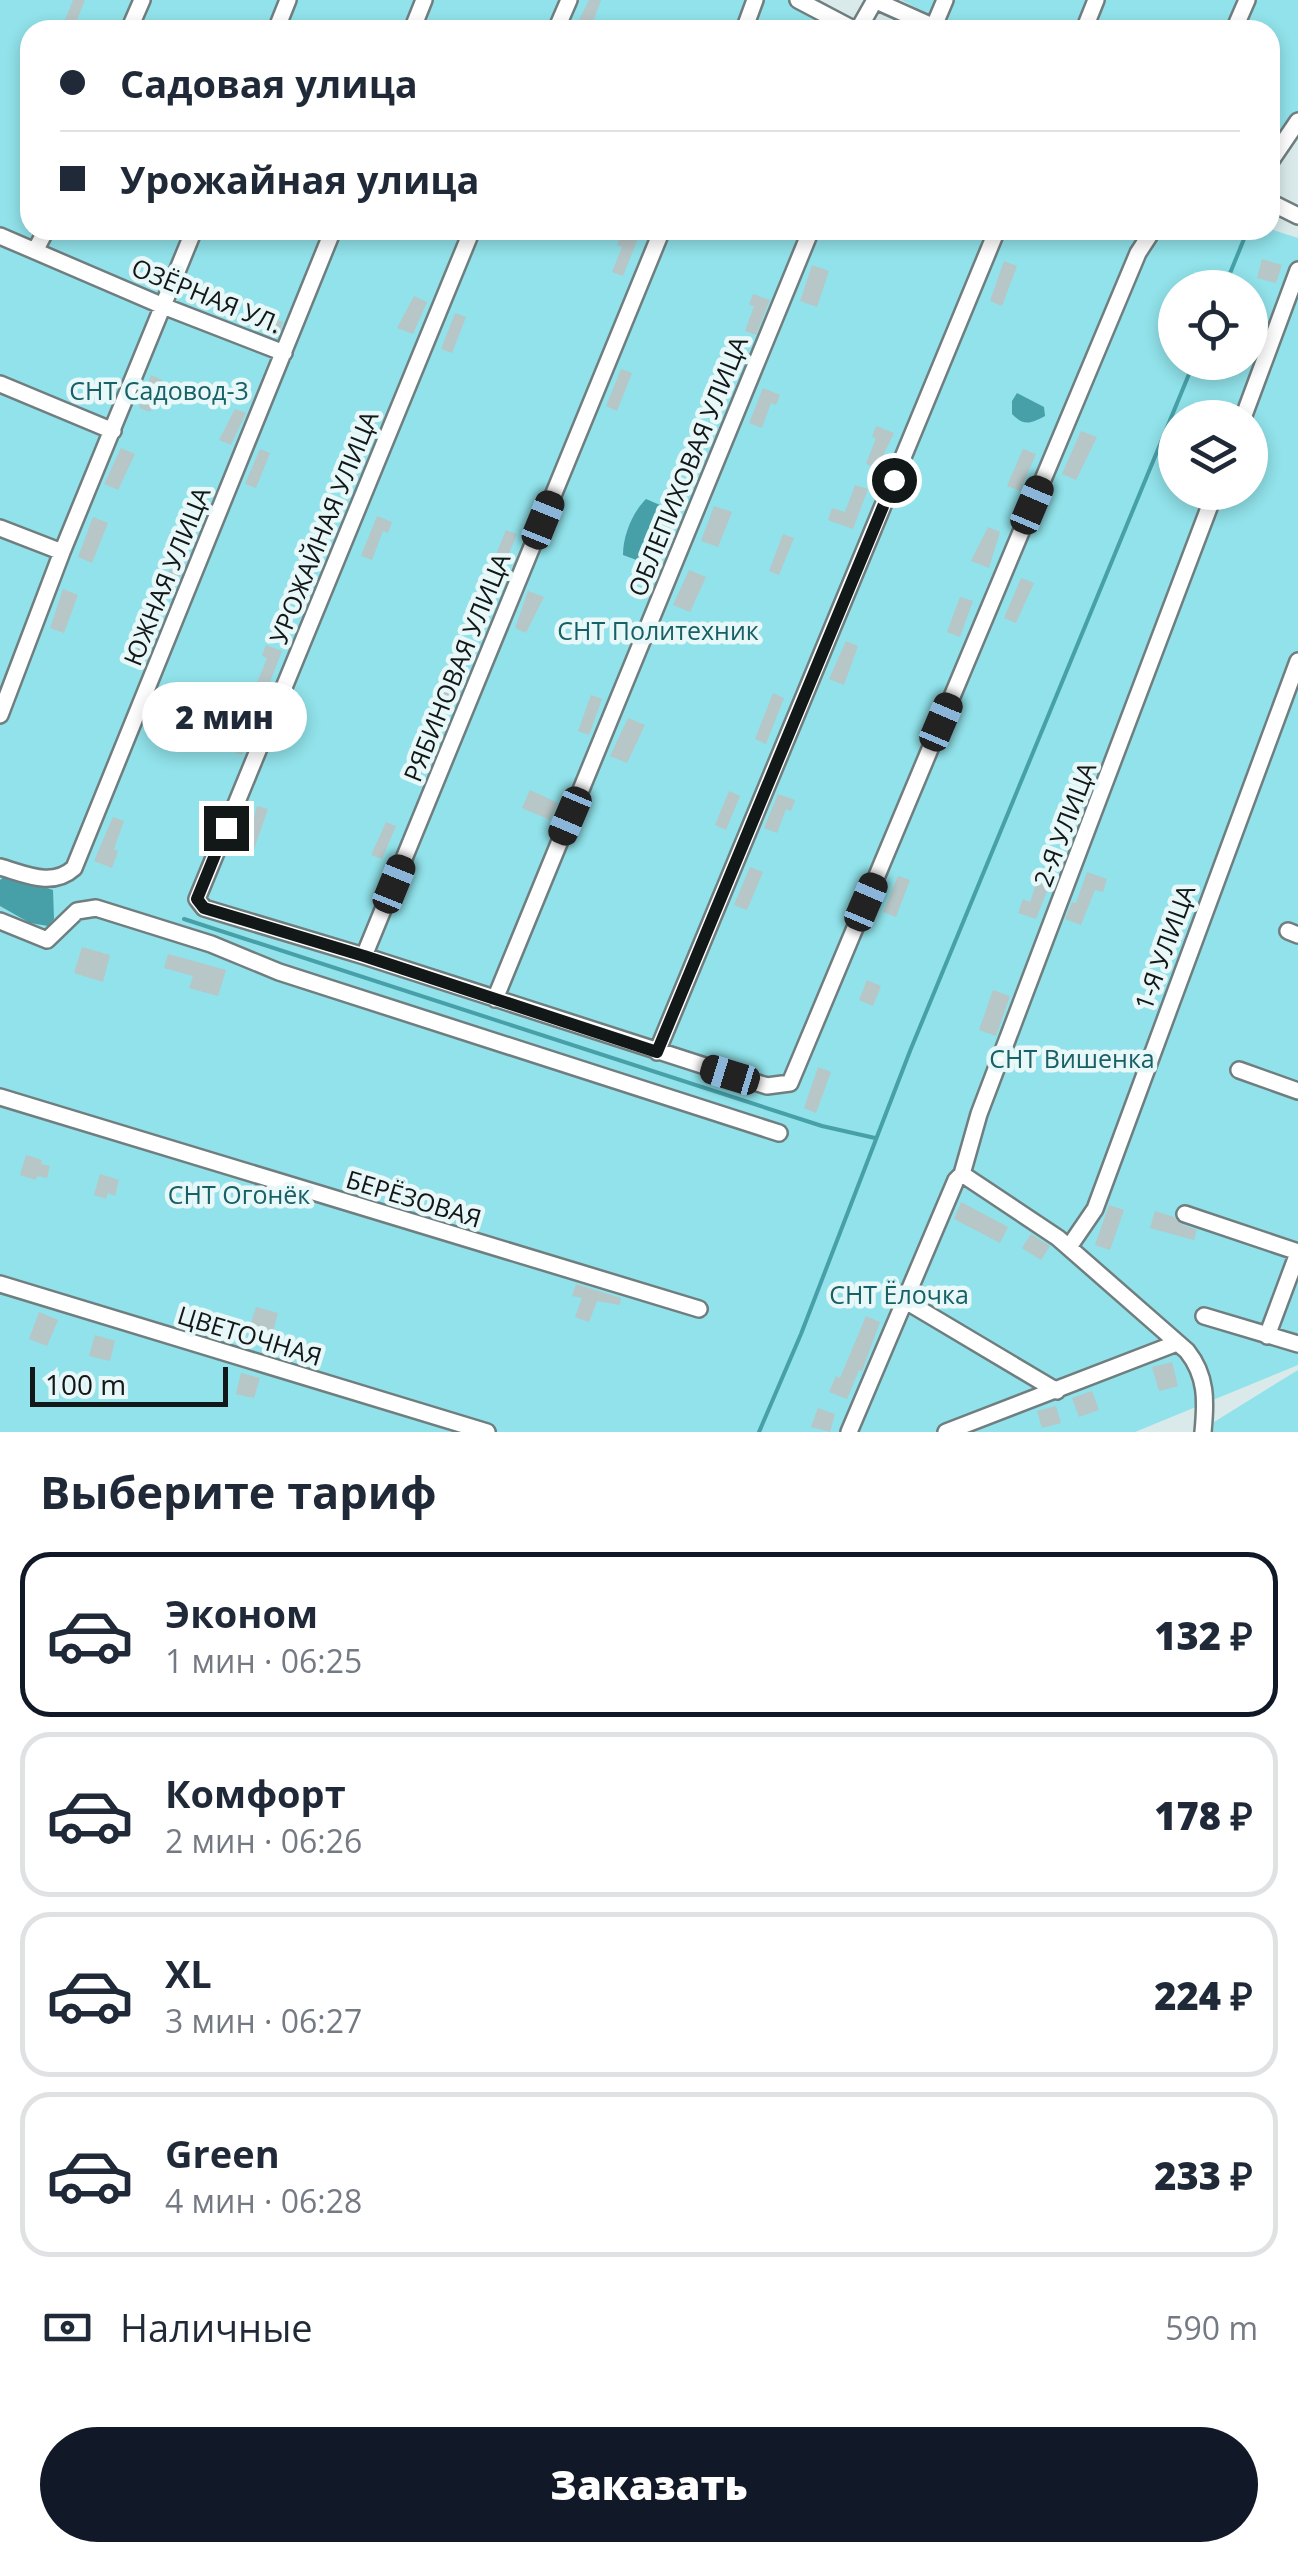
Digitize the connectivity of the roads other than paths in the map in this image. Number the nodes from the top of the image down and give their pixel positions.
1 (798, 0) edge
2 (874, 0) edge
3 (837, 20) edge
4 (920, 20) edge
5 (1298, 121) edge
6 (1280, 147) edge
7 (0, 236) edge
8 (41, 240) edge
9 (190, 240) edge
10 (329, 240) edge
11 (468, 240) edge
12 (658, 240) edge
13 (807, 240) edge
14 (994, 240) edge
15 (1147, 240) edge
16 (35, 251) junction
17 (1298, 270) edge
18 (164, 306) junction
19 (284, 353) junction
20 (0, 384) edge
21 (1250, 400) edge
22 (114, 431) junction
23 (1208, 510) edge
24 (0, 528) edge
25 (62, 552) junction
26 (1298, 661) edge
27 (7, 675) edge
28 (0, 715) edge
29 (0, 866) edge
30 (0, 920) edge
31 (364, 956) junction
32 (494, 999) junction
33 (657, 1052) junction
34 (1238, 1070) dead end
35 (1298, 1091) edge
36 (0, 1098) edge
37 (779, 1133) dead end
38 (962, 1174) junction
39 (1184, 1214) dead end
40 (1068, 1247) junction
41 (1298, 1252) edge
42 (0, 1284) edge
43 (904, 1300) junction
44 (699, 1309) dead end
45 (1204, 1316) dead end
46 (1266, 1336) junction
47 (1177, 1343) junction
48 (1298, 1344) edge
49 (1057, 1390) junction
50 (487, 1432) edge
51 (849, 1432) edge
52 (946, 1432) edge
53 (1203, 1432) edge

1 - 3 street
2 - 4 street
5 - 6 street
7 - 16 street, ОЗЁРНАЯ УЛ.
8 - 16 street
9 - 18 street
10 - 19 street, ЮЖНАЯ УЛИЦА
11 - 31 street, УРОЖАЙНАЯ УЛИЦА
12 - 31 street, РЯБИНОВАЯ УЛИЦА
13 - 32 street, ОБЛЕПИХОВАЯ УЛИЦА
14 - 33 street
15 - 33 street
16 - 18 street, ОЗЁРНАЯ УЛ.
17 - 21 street
18 - 19 street, ОЗЁРНАЯ УЛ.
18 - 22 street
19 - 29 street, ЮЖНАЯ УЛИЦА
20 - 22 street
22 - 25 street
23 - 38 street, 2-Я УЛИЦА
24 - 25 street
25 - 27 street
26 - 40 street, 1-Я УЛИЦА
27 - 28 street
30 - 37 street
31 - 32 street
32 - 33 street
34 - 35 street
36 - 44 street, БЕРЁЗОВАЯ
38 - 40 street
38 - 43 street, 2-Я УЛИЦА
39 - 41 street
40 - 47 street
41 - 46 street
42 - 50 street, ЦВЕТОЧНАЯ
43 - 49 street
43 - 51 street, 2-Я УЛИЦА
45 - 46 street
46 - 48 street
47 - 49 street
47 - 53 street
49 - 52 street

